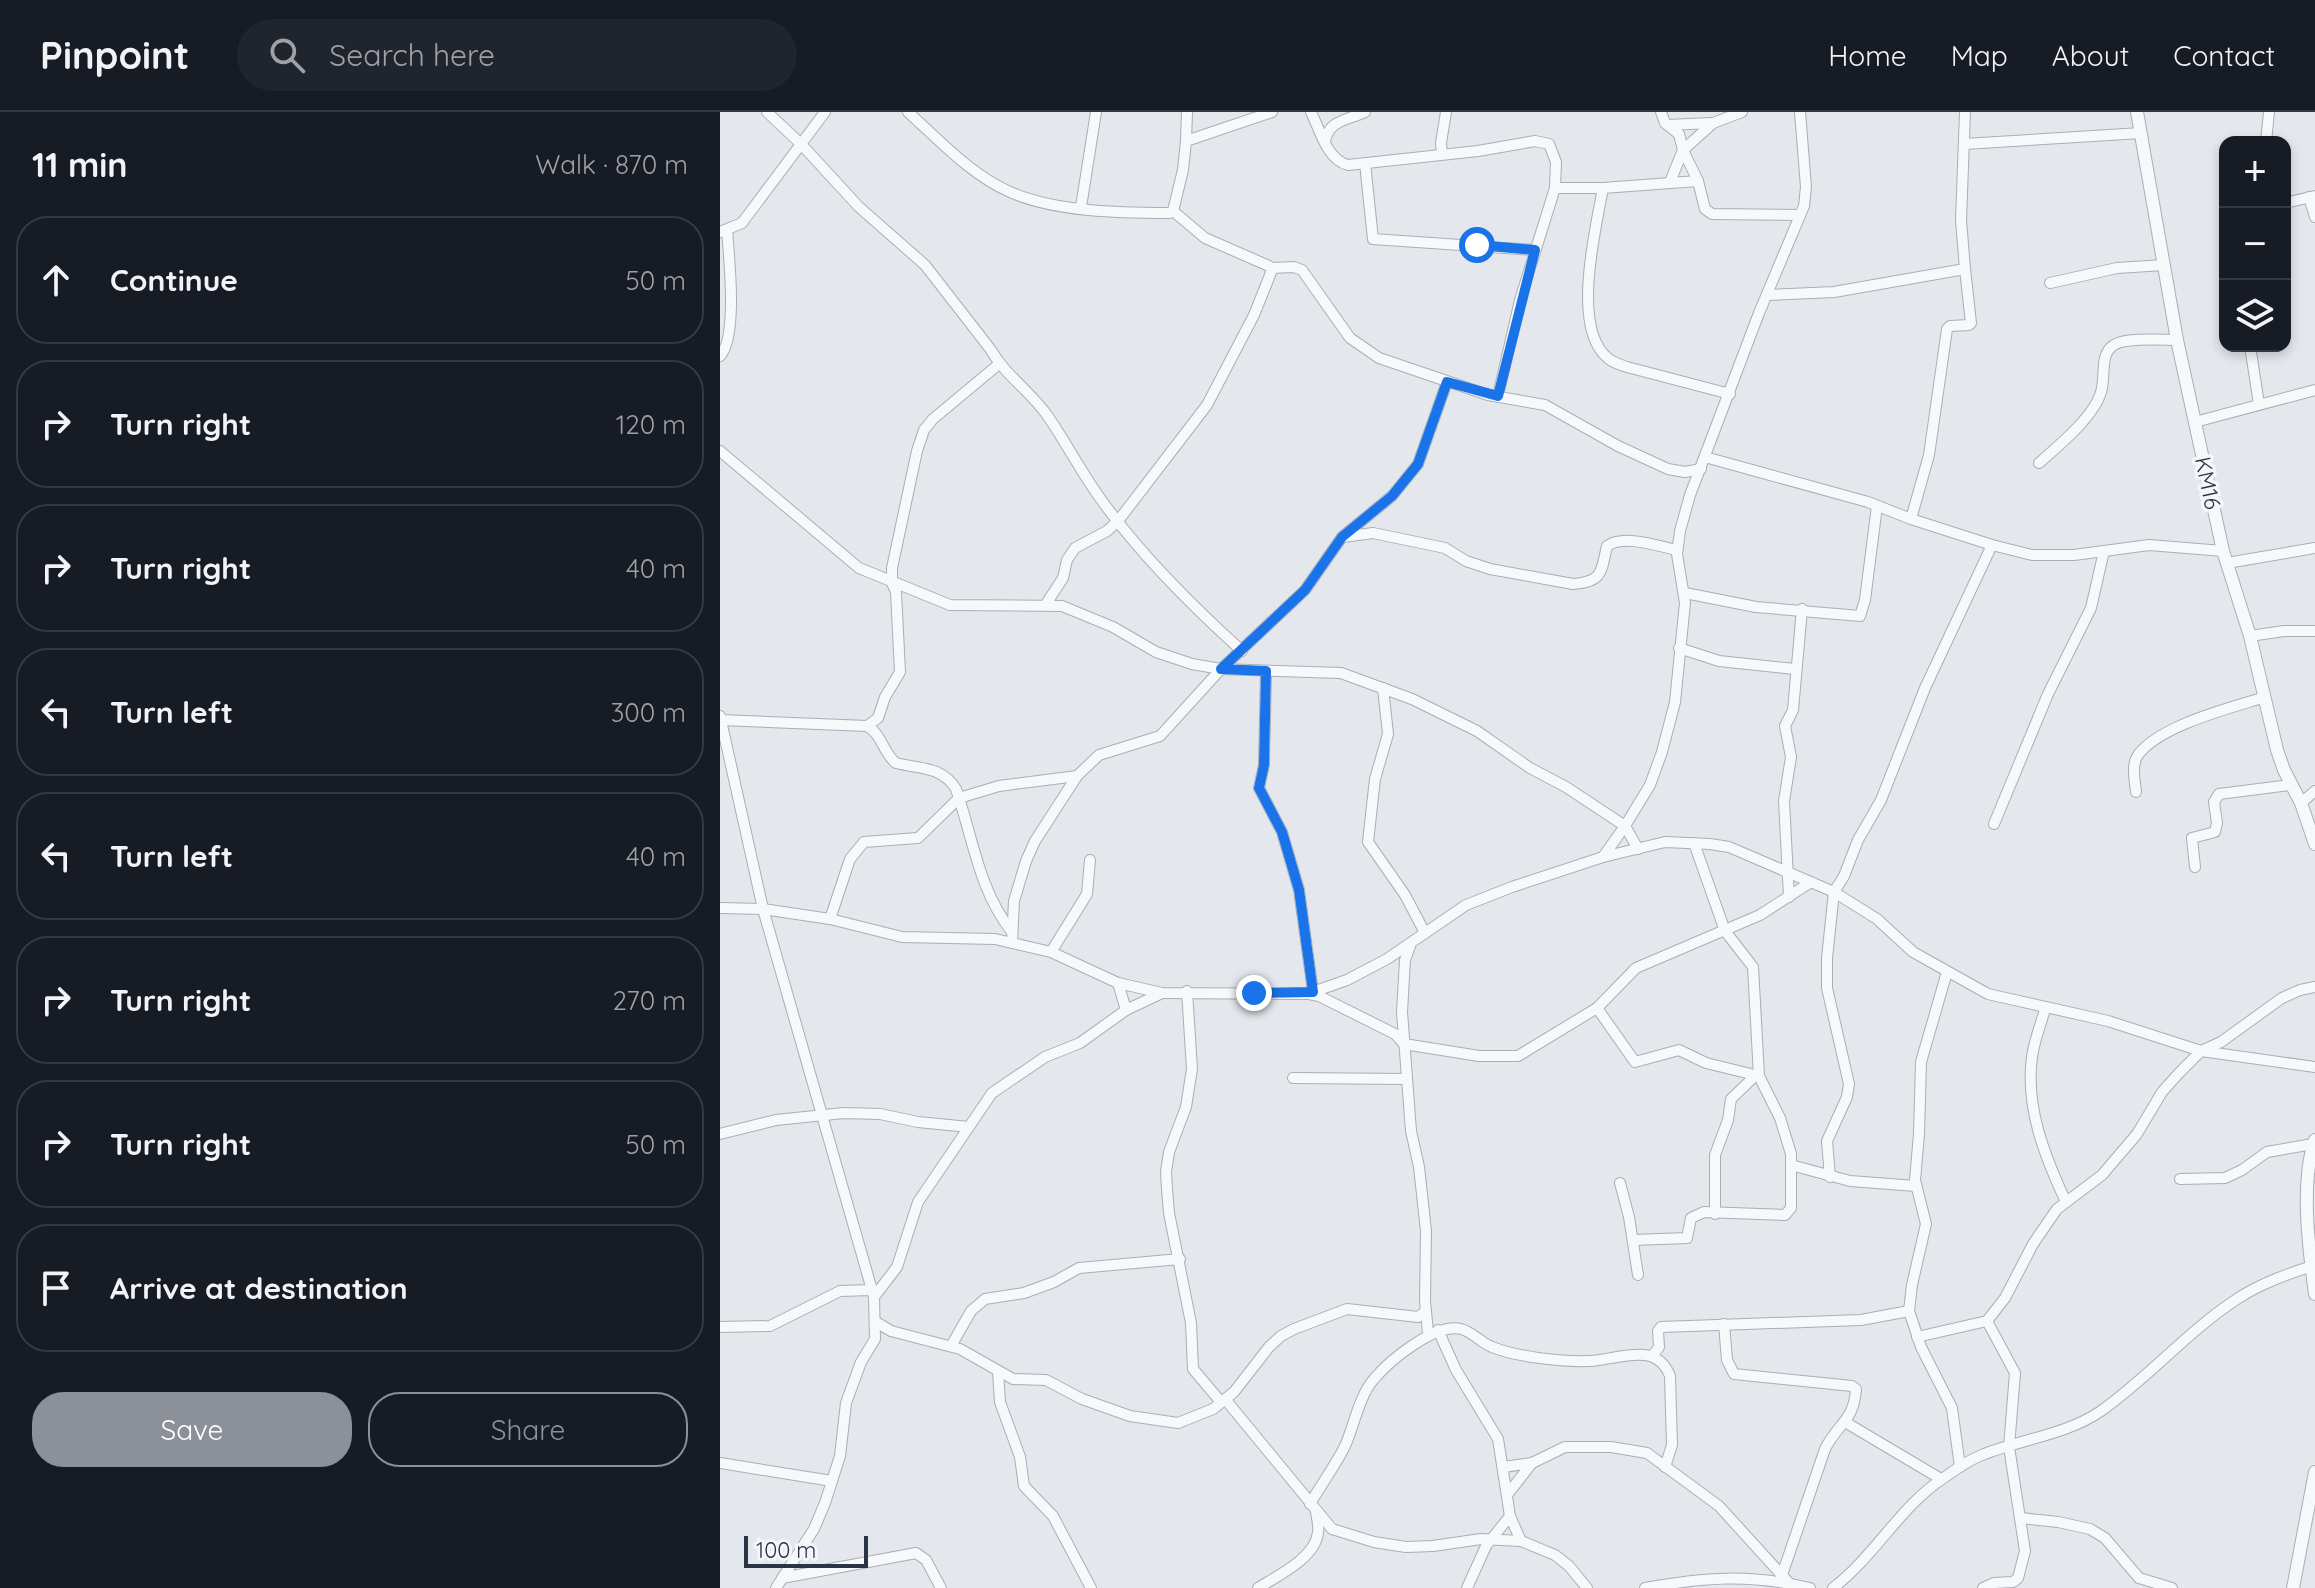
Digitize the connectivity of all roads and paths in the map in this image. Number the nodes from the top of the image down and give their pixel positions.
1 (767, 112) edge
2 (825, 112) edge
3 (908, 112) edge
4 (1096, 112) edge
5 (1187, 112) edge
6 (1272, 112) edge
7 (1311, 112) edge
8 (1365, 112) edge
9 (1446, 112) edge
10 (1661, 112) edge
11 (1742, 112) edge
12 (1800, 112) edge
13 (1965, 112) edge
14 (2269, 112) edge
15 (2139, 113) edge
16 (1713, 123) junction
17 (1668, 125) junction
18 (2141, 133) junction
19 (2267, 136) edge
20 (1186, 141) junction
21 (1325, 142) junction
22 (801, 144) junction
23 (1964, 144) junction
24 (1683, 150) junction
25 (1442, 154) junction
26 (1365, 163) junction
27 (1698, 181) junction
28 (1670, 182) junction
29 (1555, 188) junction
30 (1603, 188) junction
31 (2312, 197) edge
32 (2291, 202) edge
33 (1081, 207) junction
34 (1173, 211) junction
35 (1800, 215) junction
36 (2315, 217) edge
37 (724, 231) edge
38 (1535, 250) junction
39 (2164, 265) junction
40 (1271, 268) junction
41 (1965, 269) junction
42 (2050, 283) dead end
43 (1767, 295) junction
44 (2177, 340) junction
45 (2251, 352) edge
46 (720, 356) edge
47 (999, 364) junction
48 (1447, 382) junction
49 (2315, 390) edge
50 (1730, 394) junction
51 (1498, 396) junction
52 (2259, 404) junction
53 (2195, 422) junction
54 (720, 451) edge
55 (1705, 457) junction
56 (2039, 463) dead end
57 (1701, 469) junction
58 (1877, 506) junction
59 (1379, 507) junction
60 (1911, 519) junction
61 (1118, 521) junction
62 (1373, 533) junction
63 (1342, 537) junction
64 (1992, 545) junction
65 (2315, 548) edge
66 (1677, 550) junction
67 (2104, 551) junction
68 (2225, 557) junction
69 (892, 583) junction
70 (1685, 593) junction
71 (1046, 604) junction
72 (1802, 609) junction
73 (2315, 631) edge
74 (2250, 636) junction
75 (1679, 648) junction
76 (1242, 651) junction
77 (1221, 669) junction
78 (1795, 669) junction
79 (1266, 671) junction
80 (1383, 688) junction
81 (2265, 697) junction
82 (720, 718) edge
83 (867, 726) junction
84 (1077, 776) junction
85 (2290, 785) junction
86 (2315, 791) edge
87 (2136, 792) dead end
88 (959, 798) junction
89 (2301, 803) junction
90 (1994, 824) dead end
91 (1625, 826) junction
92 (1694, 843) junction
93 (2315, 844) edge
94 (1638, 849) junction
95 (1603, 857) junction
96 (1090, 860) dead end
97 (2195, 867) dead end
98 (1788, 874) junction
99 (1811, 882) junction
100 (1834, 892) junction
101 (1789, 897) junction
102 (720, 908) edge
103 (763, 909) junction
104 (830, 919) junction
105 (1725, 931) junction
106 (1425, 933) junction
107 (1012, 937) junction
108 (1410, 946) junction
109 (1051, 952) junction
110 (1947, 972) junction
111 (1118, 983) junction
112 (2315, 987) edge
113 (1187, 991) junction
114 (1162, 993) junction
115 (1310, 993) junction
116 (1597, 1008) junction
117 (2045, 1009) junction
118 (1126, 1010) junction
119 (1404, 1044) junction
120 (2201, 1051) junction
121 (2315, 1067) edge
122 (1757, 1076) junction
123 (1293, 1078) dead end
124 (1406, 1079) junction
125 (820, 1114) junction
126 (969, 1127) junction
127 (720, 1134) edge
128 (2314, 1142) edge
129 (1791, 1165) junction
130 (1830, 1177) junction
131 (2180, 1179) dead end
132 (1620, 1183) dead end
133 (1916, 1186) junction
134 (2066, 1202) junction
135 (1715, 1214) junction
136 (1633, 1240) junction
137 (1180, 1259) junction
138 (2313, 1266) edge
139 (1638, 1275) dead end
140 (874, 1294) junction
141 (2315, 1294) edge
142 (1423, 1310) junction
143 (1909, 1311) junction
144 (1987, 1321) junction
145 (876, 1322) junction
146 (1724, 1324) junction
147 (720, 1327) edge
148 (891, 1331) junction
149 (1433, 1332) junction
150 (1917, 1337) junction
151 (875, 1339) junction
152 (951, 1346) junction
153 (1653, 1355) junction
154 (998, 1372) junction
155 (1217, 1406) junction
156 (1845, 1422) junction
157 (2009, 1447) junction
158 (720, 1463) edge
159 (1532, 1463) junction
160 (1503, 1467) junction
161 (1665, 1467) junction
162 (1960, 1467) junction
163 (2315, 1472) edge
164 (1941, 1479) junction
165 (832, 1481) junction
166 (1507, 1495) junction
167 (1313, 1508) junction
168 (1510, 1516) junction
169 (2021, 1518) junction
170 (1332, 1529) junction
171 (1318, 1533) junction
172 (1487, 1541) junction
173 (1521, 1541) junction
174 (1851, 1574) junction
175 (1786, 1579) junction
176 (779, 1583) edge
177 (941, 1588) edge
178 (1091, 1588) edge
179 (1258, 1588) edge
180 (1467, 1588) edge
181 (1587, 1588) edge
182 (1645, 1588) edge
183 (1810, 1588) edge
184 (1833, 1588) edge
185 (1853, 1588) edge
186 (1983, 1588) edge
187 (2172, 1588) edge
188 (2293, 1588) edge

1 - 22 street
2 - 22 street
3 - 33 street
4 - 33 street
5 - 20 street
6 - 20 street
7 - 21 street
8 - 21 street
9 - 25 street
10 - 17 street
11 - 16 street
12 - 35 street
13 - 23 street
14 - 19 street
15 - 18 street, KM16
16 - 17 street
16 - 24 street
17 - 24 street
18 - 23 street
18 - 39 street, KM16
20 - 34 street
21 - 26 street
22 - 37 street
22 - 47 street
23 - 41 street
24 - 27 street
24 - 28 street
25 - 26 street
25 - 29 street
26 - 38 street
27 - 28 street
27 - 35 street
28 - 30 street
29 - 30 street
29 - 38 street
30 - 50 street
31 - 32 street
31 - 36 street
33 - 34 street
34 - 40 street
35 - 43 street
37 - 46 street
38 - 51 street
39 - 42 street
39 - 44 street, KM16
40 - 48 street
40 - 61 street
41 - 43 street
41 - 60 street
43 - 50 street
44 - 53 street, KM16
44 - 56 street
45 - 52 street
47 - 61 street
47 - 69 street
48 - 51 street
48 - 59 street
49 - 52 street
50 - 55 street
51 - 57 street
52 - 53 street
53 - 68 street, KM16
54 - 69 street
55 - 57 street
55 - 58 street
57 - 66 street
58 - 60 street
58 - 72 street
59 - 62 street
59 - 63 street
60 - 64 street
61 - 71 street
61 - 76 street
62 - 63 street
62 - 66 street
63 - 76 street
64 - 67 street
64 - 100 street
65 - 68 street
66 - 70 street
67 - 68 street
67 - 90 street
68 - 74 street, KM16
69 - 71 street
69 - 83 street
70 - 72 street
70 - 75 street
71 - 77 street
72 - 78 street
73 - 74 street
74 - 81 street, KM16
75 - 78 street
75 - 91 street
76 - 77 street
77 - 79 street
77 - 84 street
78 - 98 street
79 - 80 street
79 - 115 street
80 - 91 street
80 - 106 street
81 - 85 street, KM16
81 - 87 street
82 - 83 street
82 - 103 street
83 - 88 street
84 - 88 street
84 - 107 street
85 - 89 street, KM16
85 - 97 street
86 - 89 street
88 - 104 street
88 - 107 street
89 - 93 street, KM16
91 - 94 street
91 - 95 street
92 - 94 street
92 - 98 street
92 - 105 street
94 - 95 street
95 - 106 street
96 - 109 street
98 - 99 street
98 - 101 street
99 - 100 street
99 - 101 street
100 - 110 street
100 - 130 street
101 - 105 street
102 - 103 street
103 - 104 street
103 - 125 street
104 - 107 street
105 - 116 street
105 - 122 street
106 - 108 street
107 - 109 street
108 - 115 street
108 - 119 street
109 - 111 street
110 - 117 street
110 - 133 street
111 - 114 street
111 - 118 street
112 - 120 street
113 - 114 street
113 - 115 street
113 - 137 street
114 - 118 street
115 - 119 street
116 - 119 street
116 - 122 street
117 - 120 street
117 - 134 street
118 - 126 street
119 - 124 street
120 - 121 street
120 - 134 street
122 - 129 street
122 - 135 street
123 - 124 street
124 - 142 street
125 - 126 street
125 - 127 street
125 - 140 street
126 - 140 street
128 - 131 street
128 - 138 street
129 - 130 street
129 - 135 street
130 - 133 street
132 - 136 street
133 - 143 street
134 - 144 street
135 - 136 street
136 - 139 street
137 - 152 street
137 - 155 street
138 - 141 street
138 - 157 street
140 - 145 street
140 - 147 street
142 - 149 street
142 - 155 street
143 - 146 street
143 - 150 street
144 - 150 street
144 - 157 street
145 - 148 street
145 - 151 street
146 - 153 street
146 - 156 street
148 - 151 street
148 - 152 street
149 - 153 street
149 - 160 street
149 - 167 street
150 - 162 street
151 - 165 street
152 - 154 street
153 - 161 street
154 - 155 street
154 - 178 street
155 - 167 street
156 - 164 street
156 - 175 street
157 - 162 street
157 - 169 street
158 - 165 street
159 - 160 street
159 - 161 street
159 - 166 street
160 - 166 street
161 - 175 street
162 - 164 street
163 - 188 street
164 - 174 street
165 - 176 street
166 - 168 street
167 - 170 street
167 - 171 street
168 - 172 street
168 - 173 street
169 - 186 street
169 - 187 street
170 - 171 street
170 - 172 street
171 - 179 street
172 - 173 street
172 - 180 street
173 - 181 street
174 - 184 street
174 - 185 street
175 - 182 street
175 - 183 street
176 - 177 street

